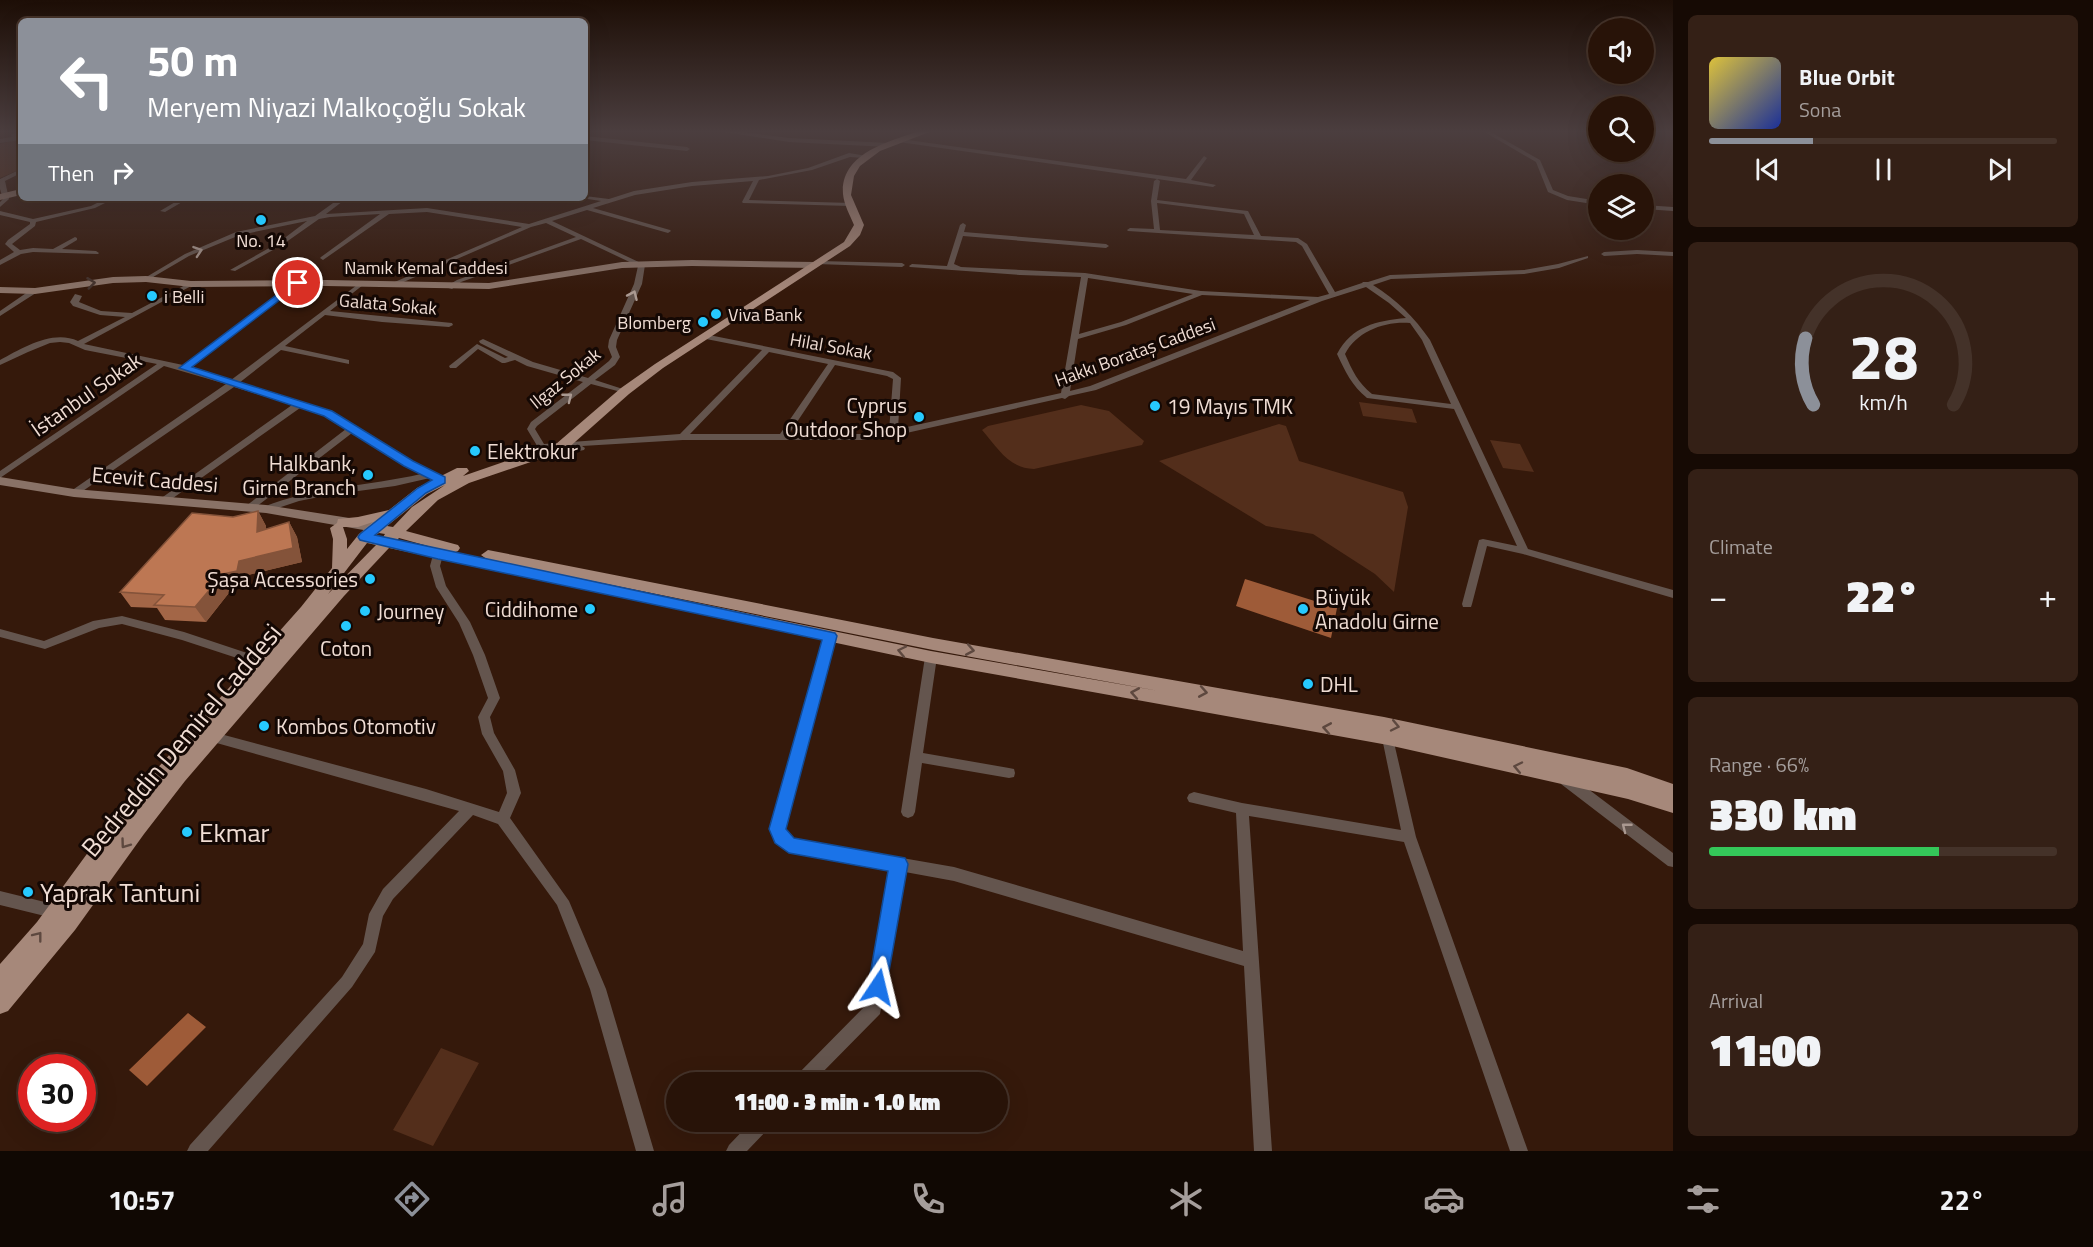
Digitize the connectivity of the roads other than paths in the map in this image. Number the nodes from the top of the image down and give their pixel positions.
1 (699, 185) edge
2 (754, 185) edge
3 (849, 185) edge
4 (1156, 185) edge
5 (1547, 185) edge
6 (18, 193) edge
7 (3, 196) edge
8 (588, 198) edge
9 (106, 201) edge
10 (181, 201) edge
11 (340, 201) edge
12 (610, 201) junction
13 (1154, 201) junction
14 (1588, 201) edge
15 (850, 204) junction
16 (0, 205) edge
17 (586, 208) junction
18 (1654, 208) edge
19 (1673, 209) edge
20 (389, 210) junction
21 (163, 211) dead end
22 (0, 213) edge
23 (317, 218) junction
24 (33, 220) junction
25 (547, 220) junction
26 (963, 225) dead end
27 (529, 226) junction
28 (1130, 230) dead end
29 (668, 231) dead end
30 (1157, 231) junction
31 (960, 234) junction
32 (1258, 236) junction
33 (581, 237) junction
34 (75, 239) dead end
35 (1106, 246) dead end
36 (55, 250) junction
37 (19, 252) junction
38 (96, 253) dead end
39 (1604, 254) dead end
40 (1673, 254) edge
41 (1586, 257) dead end
42 (323, 258) dead end
43 (0, 263) edge
44 (817, 264) junction
45 (642, 265) junction
46 (903, 265) dead end
47 (912, 266) dead end
48 (233, 270) dead end
49 (973, 271) junction
50 (1085, 275) junction
51 (146, 279) junction
52 (298, 283) junction
53 (1365, 283) junction
54 (191, 284) junction
55 (362, 284) junction
56 (392, 285) junction
57 (449, 287) junction
58 (0, 290) edge
59 (35, 291) junction
60 (1201, 293) junction
61 (1333, 294) junction
62 (78, 296) dead end
63 (1319, 298) junction
64 (325, 313) junction
65 (0, 314) edge
66 (135, 315) junction
67 (1413, 320) junction
68 (450, 324) dead end
69 (704, 336) junction
70 (1075, 337) junction
71 (483, 340) dead end
72 (79, 344) junction
73 (282, 348) junction
74 (766, 350) junction
75 (514, 357) junction
76 (346, 362) dead end
77 (833, 362) junction
78 (0, 363) edge
79 (163, 363) junction
80 (453, 366) dead end
81 (184, 368) junction
82 (591, 380) junction
83 (232, 384) junction
84 (625, 390) junction
85 (1065, 396) junction
86 (300, 404) junction
87 (1457, 407) junction
88 (352, 429) junction
89 (893, 433) junction
90 (683, 436) junction
91 (783, 437) junction
92 (568, 440) junction
93 (614, 440) junction
94 (543, 449) junction
95 (0, 475) edge
96 (437, 477) junction
97 (0, 481) edge
98 (74, 493) junction
99 (163, 501) junction
100 (401, 506) junction
101 (249, 508) junction
102 (266, 509) junction
103 (340, 525) junction
104 (389, 537) junction
105 (1524, 551) junction
106 (438, 555) junction
107 (339, 568) junction
108 (1673, 594) edge
109 (1467, 604) dead end
110 (0, 633) edge
111 (830, 636) junction
112 (931, 657) junction
113 (261, 662) junction
114 (213, 737) junction
115 (1388, 738) junction
116 (916, 757) junction
117 (1009, 773) dead end
118 (1561, 776) junction
119 (1673, 792) edge
120 (1194, 798) dead end
121 (1673, 805) edge
122 (471, 808) junction
123 (1242, 809) junction
124 (908, 812) dead end
125 (502, 819) junction
126 (1409, 837) junction
127 (1673, 861) edge
128 (898, 864) junction
129 (0, 898) edge
130 (57, 912) junction
131 (1251, 960) junction
132 (0, 981) edge
133 (0, 1003) edge
134 (812, 1072) edge
135 (754, 1132) edge
136 (646, 1150) edge
137 (196, 1151) edge
138 (735, 1151) edge
139 (1263, 1151) edge
140 (1520, 1151) edge

1 - 12 street
2 - 15 street
3 - 15 main road
4 - 13 street
5 - 14 street
6 - 7 street
7 - 16 street
8 - 12 street
9 - 24 street
10 - 21 street
11 - 23 street
12 - 17 street
13 - 30 street
13 - 32 street
15 - 44 main road
17 - 25 street
17 - 29 street
18 - 19 street
20 - 23 street
20 - 27 street
20 - 42 street
22 - 24 street
23 - 48 street
51 -> 23 street
24 - 37 street
25 - 27 street
25 - 33 street
26 - 31 street
27 - 56 street
28 - 30 street
30 - 32 street
31 - 35 street
31 - 49 street
32 - 61 street
33 - 45 street
33 - 57 street
34 - 36 street
36 - 37 street
36 - 38 street
37 - 43 street
39 - 40 street
41 - 53 street, Hakkı Borataş Caddesi
44 - 45 street, Namık Kemal Caddesi
44 - 46 street
44 - 69 main road
45 - 57 street, Namık Kemal Caddesi
82 -> 45 street, Ilgaz Sokak
47 - 49 street
49 - 50 street
50 - 60 street
50 - 70 street
51 - 54 street, Namık Kemal Caddesi
59 -> 51 street, Namık Kemal Caddesi
52 - 54 street, Namık Kemal Caddesi
52 - 55 street, Namık Kemal Caddesi
52 - 81 street
53 - 61 street, Hakkı Borataş Caddesi
53 - 67 street
54 - 66 street
55 - 56 street, Namık Kemal Caddesi
55 - 64 street
56 - 57 street, Namık Kemal Caddesi
58 - 59 street, Namık Kemal Caddesi
59 - 65 street
60 - 63 street
60 - 70 street
61 - 63 street, Hakkı Borataş Caddesi
62 - 66 street
63 - 85 street, Hakkı Borataş Caddesi
64 - 68 street, Galata Sokak
64 - 73 street
66 - 72 street
67 - 87 street
67 - 87 street
69 - 74 street, Hilal Sokak
69 - 84 main road
70 - 85 street
71 - 75 street
72 - 78 street
72 - 79 street
73 - 76 street
73 - 83 street
74 - 77 street, Hilal Sokak
74 - 90 street
75 - 80 street
75 - 82 street
77 - 89 street, Hilal Sokak
77 - 91 street
79 - 81 street
79 - 95 street, İstanbul Sokak
81 - 83 street
82 - 84 street
94 -> 82 street, Ilgaz Sokak
83 - 86 street
83 - 98 street
84 - 92 main road
85 - 89 street, Hakkı Borataş Caddesi
86 - 88 street
86 - 99 street
87 - 105 street
88 - 96 street
88 - 101 street
89 - 91 street, Hakkı Borataş Caddesi
90 - 91 street, Hakkı Borataş Caddesi
90 - 93 street, Hakkı Borataş Caddesi
92 - 93 street
92 - 94 main road
93 - 94 street
94 - 96 main road
94 - 104 main road
96 - 100 main road
96 - 102 street
97 - 98 street, Ecevit Caddesi
98 - 99 street, Ecevit Caddesi
99 - 101 street, Ecevit Caddesi
100 - 103 main road
100 - 104 main road
101 - 102 street, Ecevit Caddesi
102 - 103 street, Ecevit Caddesi
103 - 104 street, Ecevit Caddesi
103 - 107 main road
104 - 106 main road
104 - 107 main road, Bedreddin Demirel Caddesi
104 - 114 main road, Bedreddin Demirel Caddesi
104 -> 119 main road
105 - 108 street
105 - 109 street
106 - 111 main road
106 - 125 street
107 - 113 main road, Bedreddin Demirel Caddesi
110 - 113 street
112 -> 111 main road
111 - 128 street
115 -> 112 main road
112 - 116 street
113 - 130 main road, Bedreddin Demirel Caddesi
114 - 122 street
114 -> 133 main road, Bedreddin Demirel Caddesi
118 -> 115 main road
115 - 126 street
116 - 117 street
116 - 124 street
118 - 121 main road
127 -> 118 street
120 - 123 street
122 - 125 street
122 - 137 street
123 - 126 street
123 - 131 street
125 - 136 street
126 - 140 street
128 - 131 street
128 - 134 street
129 - 130 street
132 -> 130 main road, Bedreddin Demirel Caddesi
131 - 139 street
135 - 138 street

